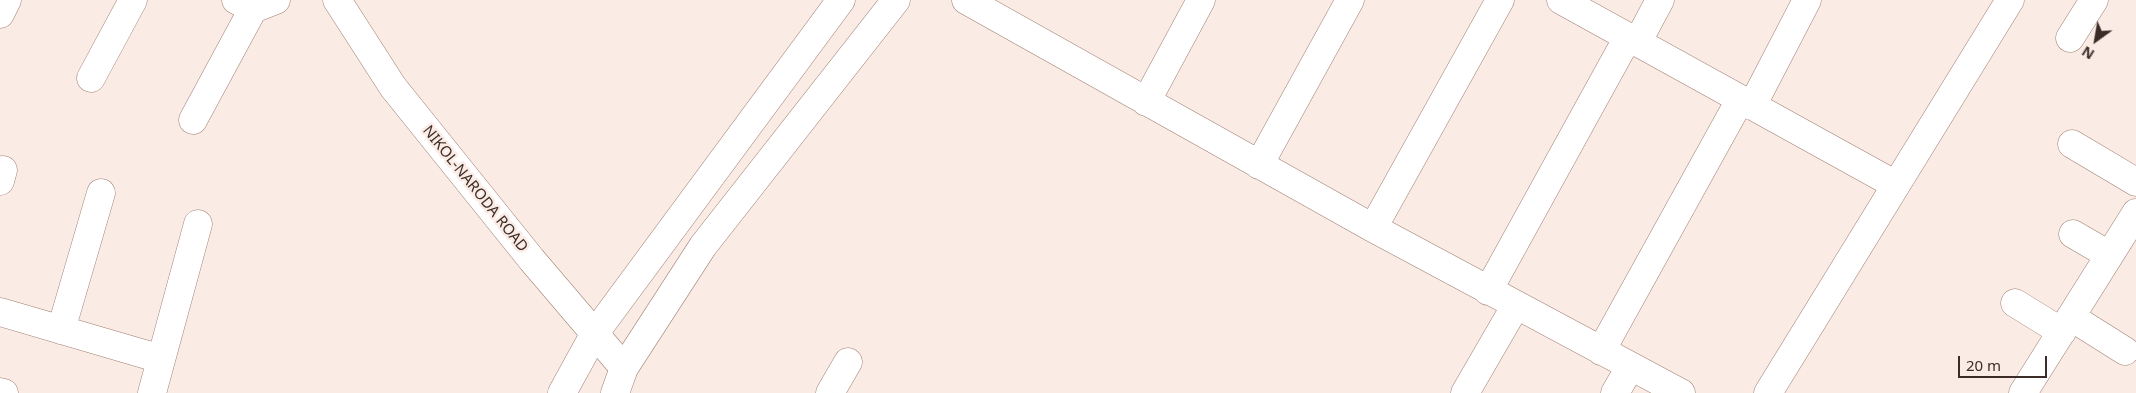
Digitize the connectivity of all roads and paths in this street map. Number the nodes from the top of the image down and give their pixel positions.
1 (7, 0) edge
2 (133, 0) edge
3 (337, 0) edge
4 (841, 0) edge
5 (896, 0) edge
6 (966, 0) edge
7 (1201, 0) edge
8 (1350, 0) edge
9 (1500, 0) edge
10 (1561, 0) edge
11 (1660, 0) edge
12 (1808, 0) edge
13 (2010, 0) edge
14 (2094, 0) edge
15 (255, 3) edge
16 (0, 14) edge
17 (2070, 38) dead end
18 (1633, 40) junction
19 (91, 78) dead end
20 (1146, 102) junction
21 (1746, 103) junction
22 (193, 120) dead end
23 (2072, 144) dead end
24 (1260, 165) junction
25 (2136, 182) edge
26 (1896, 185) junction
27 (101, 193) dead end
28 (2136, 213) edge
29 (198, 224) dead end
30 (1373, 228) junction
31 (2073, 234) dead end
32 (2121, 251) edge
33 (1488, 291) junction
34 (2015, 303) dead end
35 (1516, 305) junction
36 (0, 312) edge
37 (2066, 324) junction
38 (61, 330) junction
39 (595, 333) junction
40 (1601, 351) junction
41 (2125, 351) dead end
42 (161, 359) junction
43 (848, 362) dead end
44 (1630, 367) junction
45 (624, 368) junction
46 (0, 392) edge
47 (2025, 392) edge
48 (4, 393) edge
49 (152, 393) edge
50 (562, 393) edge
51 (615, 393) edge
52 (830, 393) edge
53 (1465, 393) edge
54 (1615, 393) edge
55 (1682, 393) edge
56 (1768, 393) edge

1 - 16 street
2 - 19 street
3 - 39 street, NIKOL-NARODA ROAD
4 - 39 street
5 - 45 street
6 - 20 street
7 - 20 street
8 - 24 street
9 - 30 street
10 - 18 street
11 - 18 street
12 - 21 street
13 - 26 street
14 - 17 street
15 - 22 street
18 - 21 street
18 - 33 street
20 - 24 street
21 - 26 street
21 - 40 street
23 - 25 street
24 - 30 street
26 - 56 street
27 - 38 street
28 - 32 street
29 - 42 street
30 - 33 street
31 - 32 street
32 - 37 street
33 - 35 street
34 - 37 street
35 - 40 street
35 - 53 street
36 - 38 street
37 - 41 street
37 - 47 street
38 - 42 street
39 - 45 street, NIKOL-NARODA ROAD
39 - 50 street
40 - 44 street
42 - 49 street
43 - 52 street
44 - 54 street
44 - 55 street
45 - 51 street
46 - 48 street

